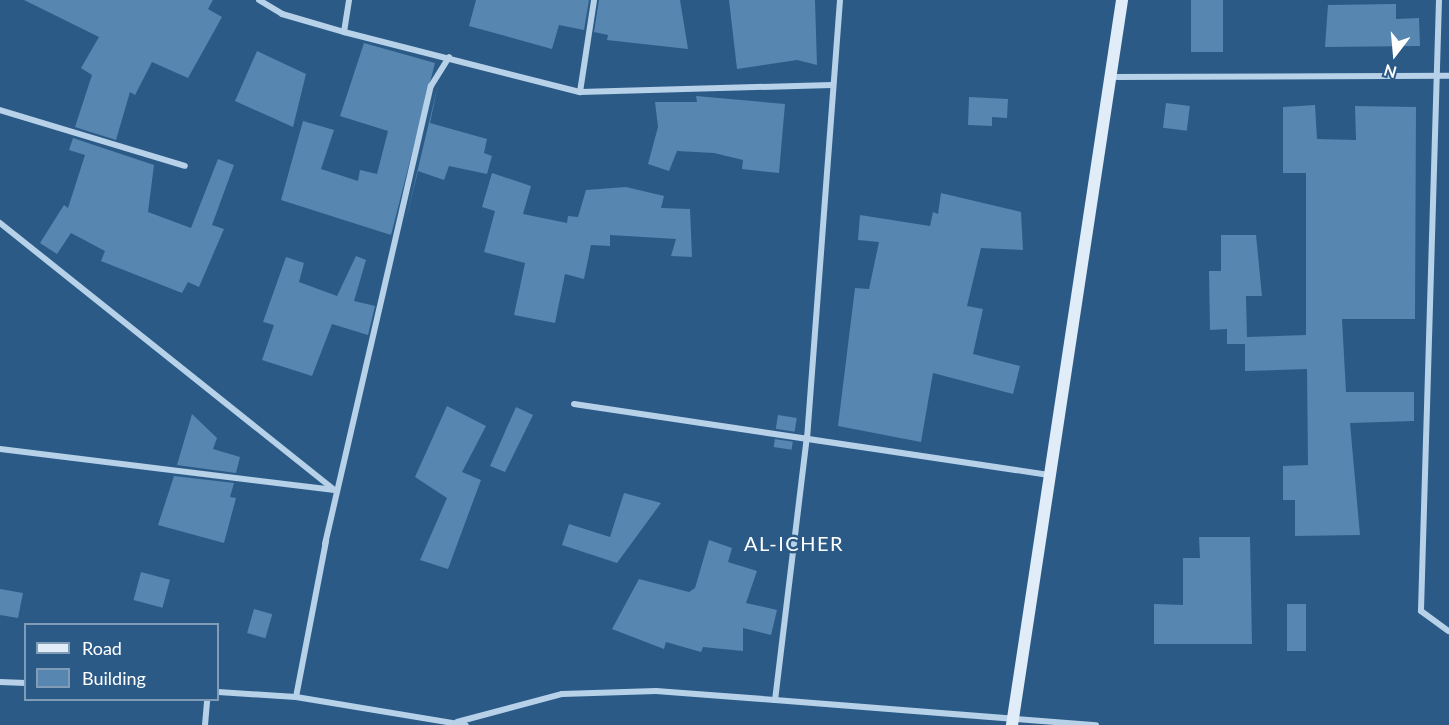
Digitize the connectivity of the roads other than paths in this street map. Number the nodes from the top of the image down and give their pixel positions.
1 (259, 0) edge
2 (348, 0) edge
3 (594, 0) edge
4 (840, 0) edge
5 (1122, 0) edge
6 (1439, 0) edge
7 (344, 32) junction
8 (449, 57) junction
9 (1439, 76) junction
10 (1449, 76) edge
11 (1111, 77) junction
12 (832, 85) junction
13 (580, 92) junction
14 (0, 110) edge
15 (185, 166) dead end
16 (0, 223) edge
17 (574, 404) dead end
18 (807, 436) junction
19 (0, 449) edge
20 (1052, 476) junction
21 (334, 490) junction
22 (325, 544) junction
23 (1449, 631) edge
24 (0, 682) edge
25 (24, 683) edge
26 (219, 692) edge
27 (296, 697) junction
28 (775, 700) junction
29 (207, 701) edge
30 (457, 722) junction
31 (1013, 722) edge
32 (205, 725) edge
33 (466, 725) edge
34 (1096, 725) edge

1 - 7 street
2 - 7 street
3 - 13 street
4 - 12 street
5 - 11 street
6 - 9 street
7 - 8 street
8 - 13 street
8 - 22 street
9 - 10 street
9 - 11 street
9 - 23 street
11 - 20 street
12 - 13 street
12 - 18 street
14 - 15 street
16 - 21 street
17 - 18 street
18 - 20 street
18 - 28 street
19 - 21 street
20 - 31 street
21 - 22 street
22 - 27 street
24 - 25 street
26 - 27 street
27 - 30 street
28 - 30 street
28 - 31 street
29 - 32 street
30 - 33 street
31 - 34 street

